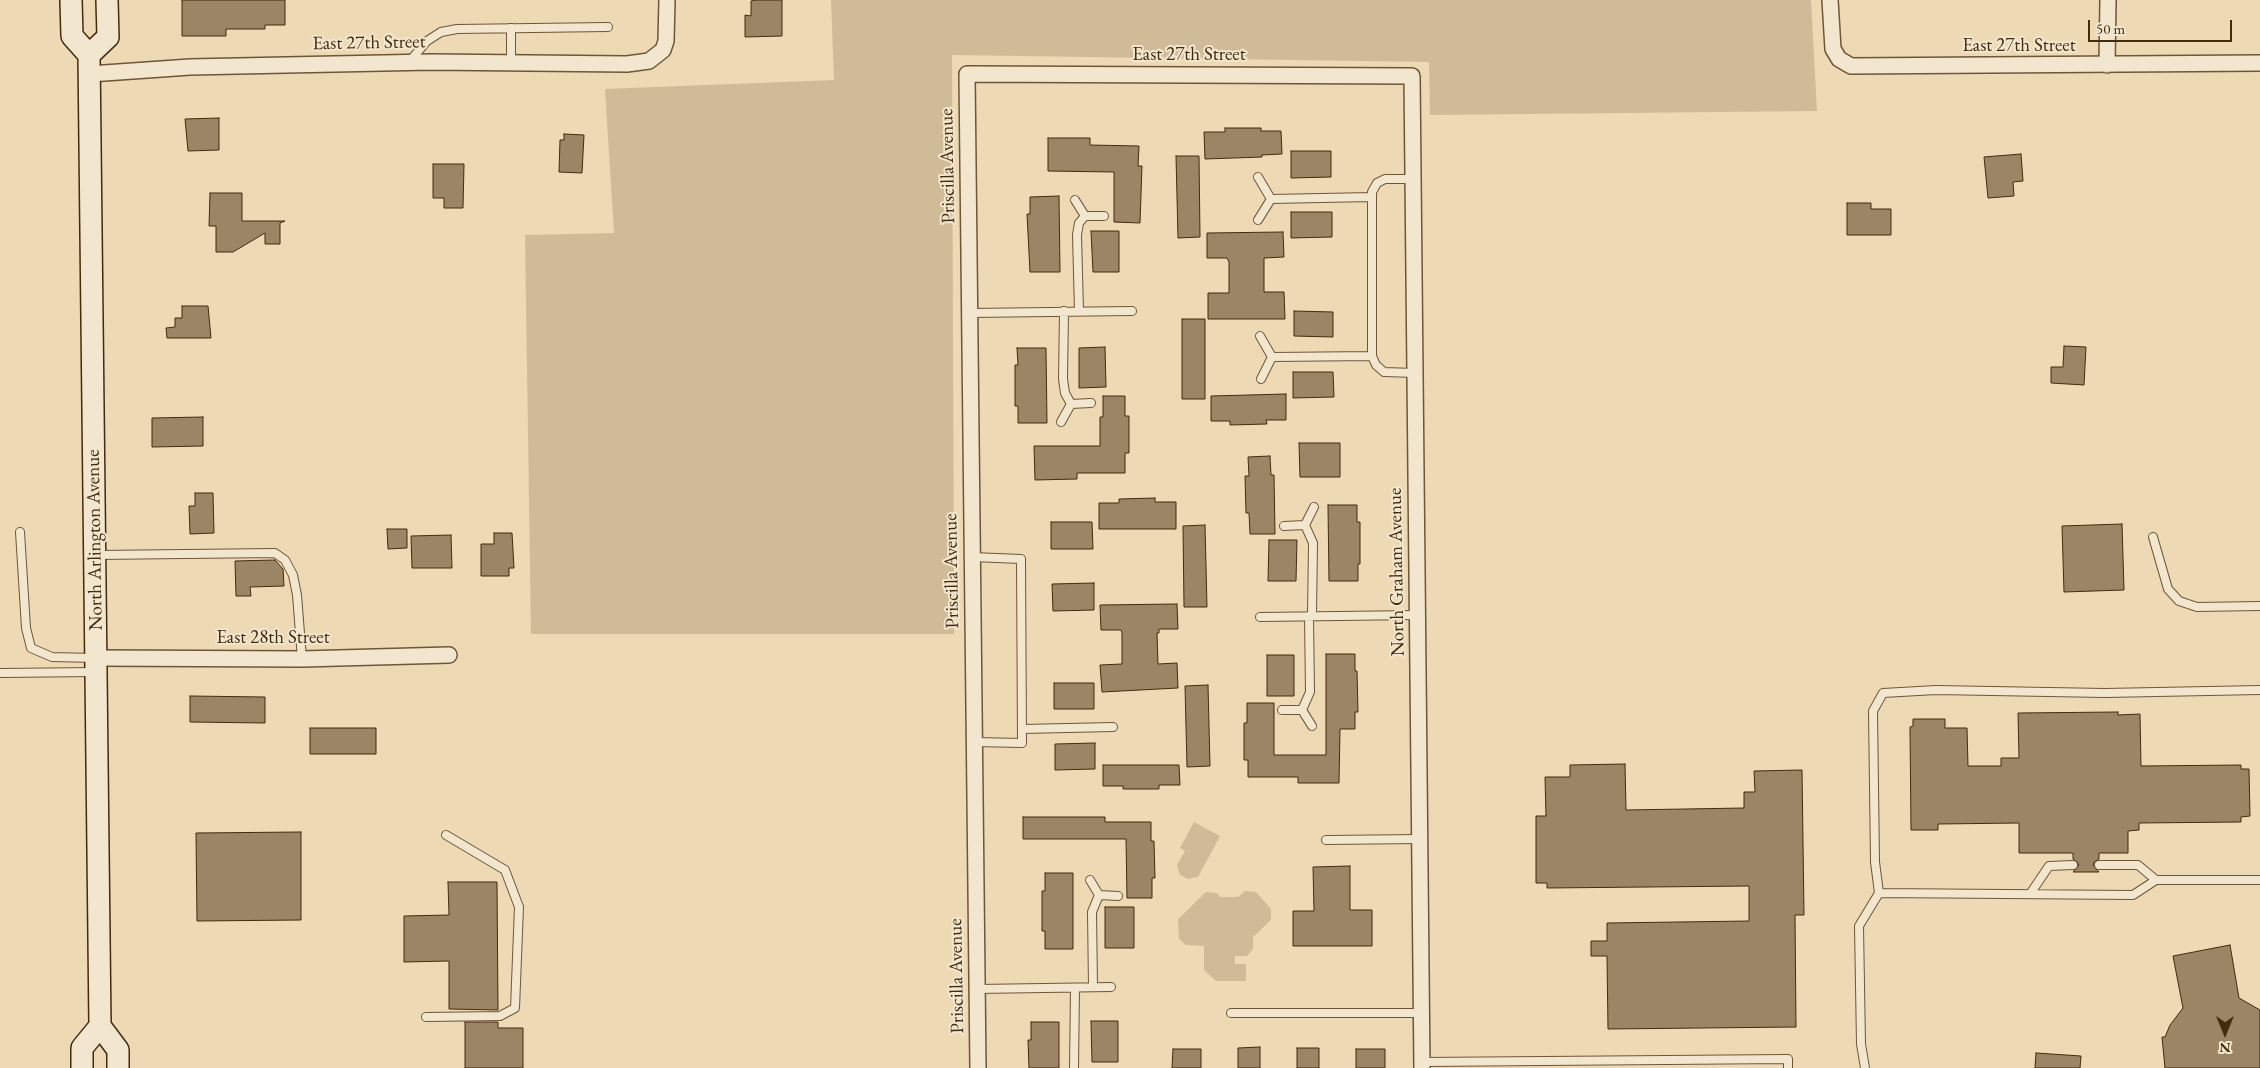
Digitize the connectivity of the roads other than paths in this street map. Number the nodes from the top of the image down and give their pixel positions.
1 (71, 0) edge
2 (107, 0) edge
3 (667, 0) edge
4 (1830, 0) edge
5 (2108, 0) edge
6 (608, 27) dead end
7 (511, 28) junction
8 (409, 62) junction
9 (511, 63) junction
10 (2260, 63) edge
11 (90, 64) junction
12 (2107, 65) junction
13 (967, 74) joint
14 (1412, 76) joint
15 (1258, 177) dead end
16 (1413, 179) junction
17 (1372, 197) junction
18 (1271, 199) junction
19 (1075, 200) dead end
20 (1085, 216) junction
21 (1104, 216) dead end
22 (1258, 220) dead end
23 (1064, 311) junction
24 (1079, 311) junction
25 (1132, 311) dead end
26 (970, 313) junction
27 (1260, 336) dead end
28 (1372, 356) junction
29 (1272, 358) junction
30 (1415, 373) junction
31 (1261, 378) dead end
32 (1091, 403) dead end
33 (1071, 404) junction
34 (1061, 422) dead end
35 (1314, 507) dead end
36 (1284, 526) dead end
37 (1305, 526) junction
38 (20, 532) dead end
39 (2153, 537) dead end
40 (95, 555) junction
41 (972, 557) junction
42 (2260, 606) edge
43 (1417, 615) junction
44 (1310, 616) junction
45 (1260, 617) dead end
46 (449, 655) dead end
47 (302, 659) junction
48 (97, 665) junction
49 (0, 673) edge
50 (2260, 690) edge
51 (1282, 710) dead end
52 (1302, 710) junction
53 (1312, 726) dead end
54 (1113, 727) dead end
55 (1022, 730) junction
56 (974, 742) junction
57 (446, 835) dead end
58 (1420, 839) junction
59 (1326, 840) dead end
60 (2073, 865) dead end
61 (2099, 865) dead end
62 (1090, 880) dead end
63 (2156, 880) junction
64 (2260, 880) edge
65 (1879, 893) junction
66 (2030, 894) junction
67 (1099, 895) junction
68 (1118, 896) dead end
69 (1093, 987) junction
70 (1111, 987) dead end
71 (1075, 988) junction
72 (977, 989) junction
73 (1422, 1013) junction
74 (1231, 1014) dead end
75 (426, 1017) dead end
76 (100, 1026) junction
77 (1422, 1065) edge
78 (82, 1068) edge
79 (118, 1068) edge
80 (978, 1068) edge
81 (1074, 1068) edge
82 (1788, 1068) edge
83 (1865, 1068) edge

1 - 11 main road
2 - 11 main road
3 - 9 street, East 27th Street
4 - 12 street, East 27th Street
5 - 12 street
6 - 7 lane
7 - 8 lane
7 - 9 lane
8 - 9 street, East 27th Street
8 - 11 street, East 27th Street
10 - 12 street, East 27th Street
11 - 40 main road, North Arlington Avenue
13 - 14 street, East 27th Street
13 - 26 street, Priscilla Avenue
14 - 16 street, North Graham Avenue
15 - 18 lane
16 - 17 lane
16 - 30 street, North Graham Avenue
17 - 18 lane
17 - 28 lane
18 - 22 lane
19 - 20 lane
20 - 21 lane
20 - 24 lane
23 - 24 lane
23 - 26 lane
23 - 33 lane
24 - 25 lane
26 - 41 street, Priscilla Avenue
27 - 29 lane
28 - 29 lane
28 - 30 lane
29 - 31 lane
30 - 43 street, North Graham Avenue
32 - 33 lane
33 - 34 lane
35 - 37 lane
36 - 37 lane
37 - 44 lane
38 - 48 lane
39 - 42 lane
40 - 47 lane
40 - 48 main road, North Arlington Avenue
41 - 55 lane
41 - 56 street, Priscilla Avenue
43 - 44 lane
43 - 58 street, North Graham Avenue
44 - 45 lane
44 - 52 lane
46 - 47 street, East 28th Street
47 - 48 street, East 28th Street
48 - 49 lane
48 - 76 main road, North Arlington Avenue
50 - 65 lane
51 - 52 lane
52 - 53 lane
54 - 55 lane
55 - 56 lane
56 - 72 street, Priscilla Avenue
57 - 75 lane
58 - 59 lane
58 - 73 street, North Graham Avenue
60 - 66 lane
61 - 63 lane
62 - 67 lane
63 - 64 lane
63 - 66 lane
65 - 66 lane
65 - 83 lane
67 - 68 lane
67 - 69 lane
69 - 70 lane
69 - 71 lane
71 - 72 lane
71 - 81 lane
72 - 80 street, Priscilla Avenue
73 - 74 lane
73 - 77 street, North Graham Avenue
76 - 78 main road
76 - 79 main road
77 - 82 lane

